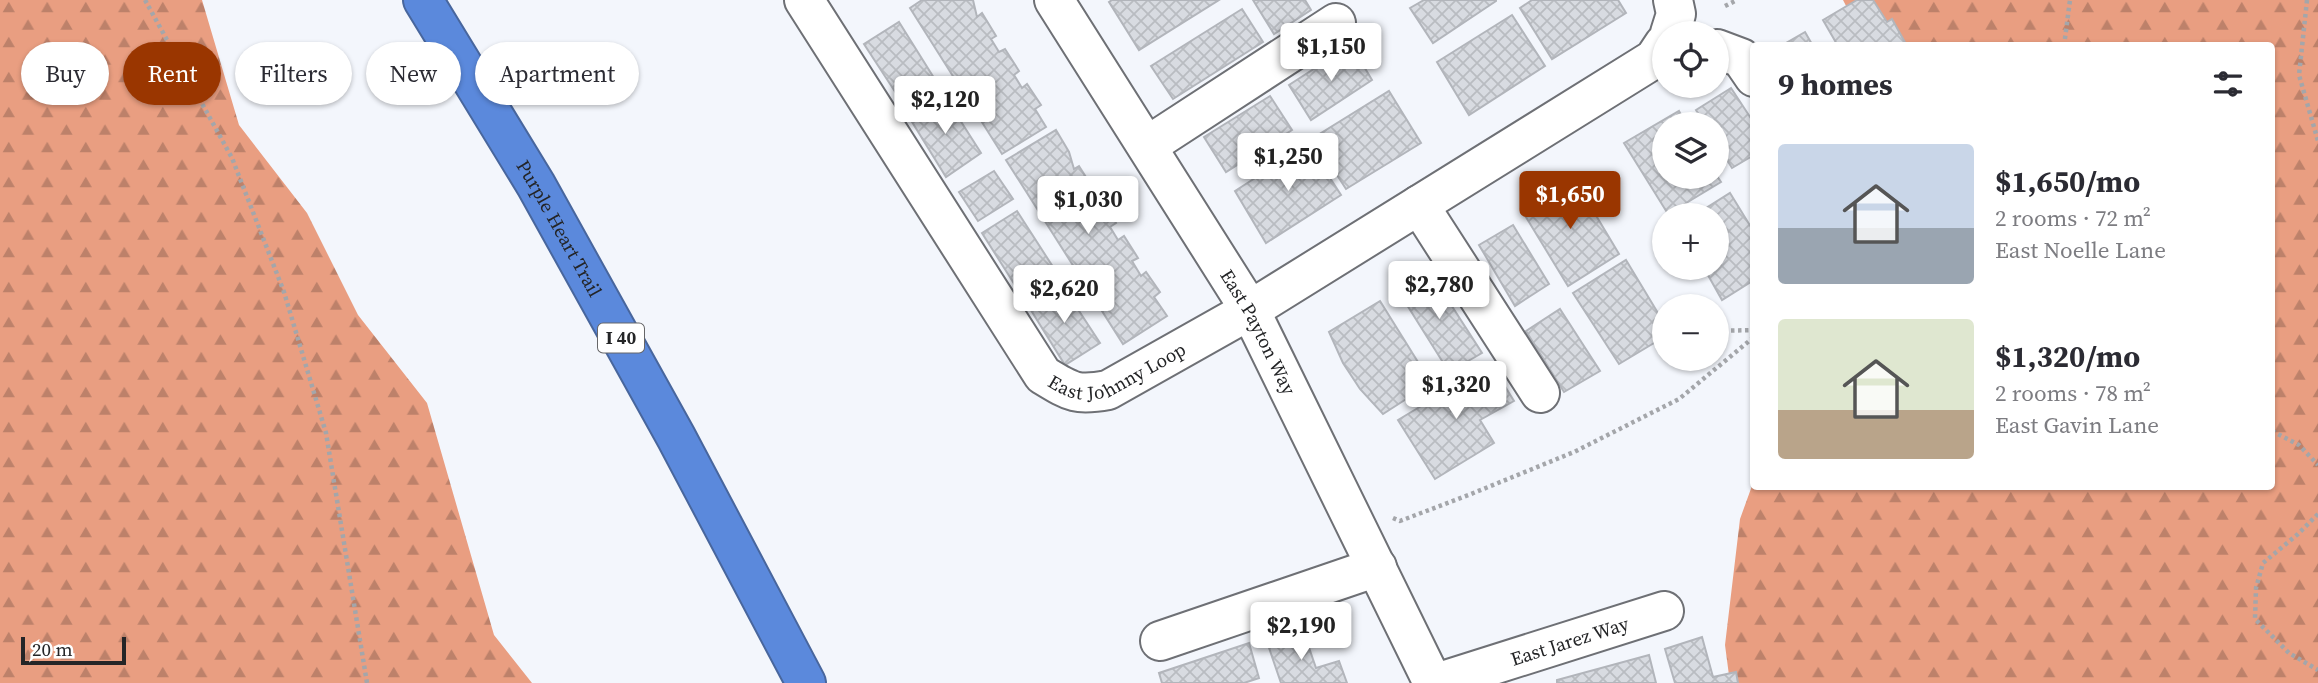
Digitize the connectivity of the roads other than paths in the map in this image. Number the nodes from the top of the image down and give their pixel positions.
1 (423, 0) edge
2 (804, 0) edge
3 (1054, 0) edge
4 (1673, 0) edge
5 (1674, 21) edge
6 (1336, 23) dead end
7 (1729, 54) edge
8 (1652, 60) edge
9 (1750, 71) edge
10 (1147, 146) junction
11 (1419, 205) junction
12 (1250, 310) junction
13 (1540, 393) dead end
14 (1377, 568) junction
15 (1664, 611) dead end
16 (1160, 641) dead end
17 (806, 683) edge
18 (1435, 683) edge

1 - 17 highway, Purple Heart Trail / I 40
2 - 12 street, East Johnny Loop
3 - 10 street, East Payton Way
4 - 5 street
6 - 10 street
7 - 9 street
8 - 11 street, East Johnny Loop
10 - 12 street, East Payton Way
11 - 12 street, East Johnny Loop
11 - 13 street
12 - 14 street, East Payton Way
14 - 16 street
14 - 18 street, East Payton Way
15 - 18 street, East Jarez Way

